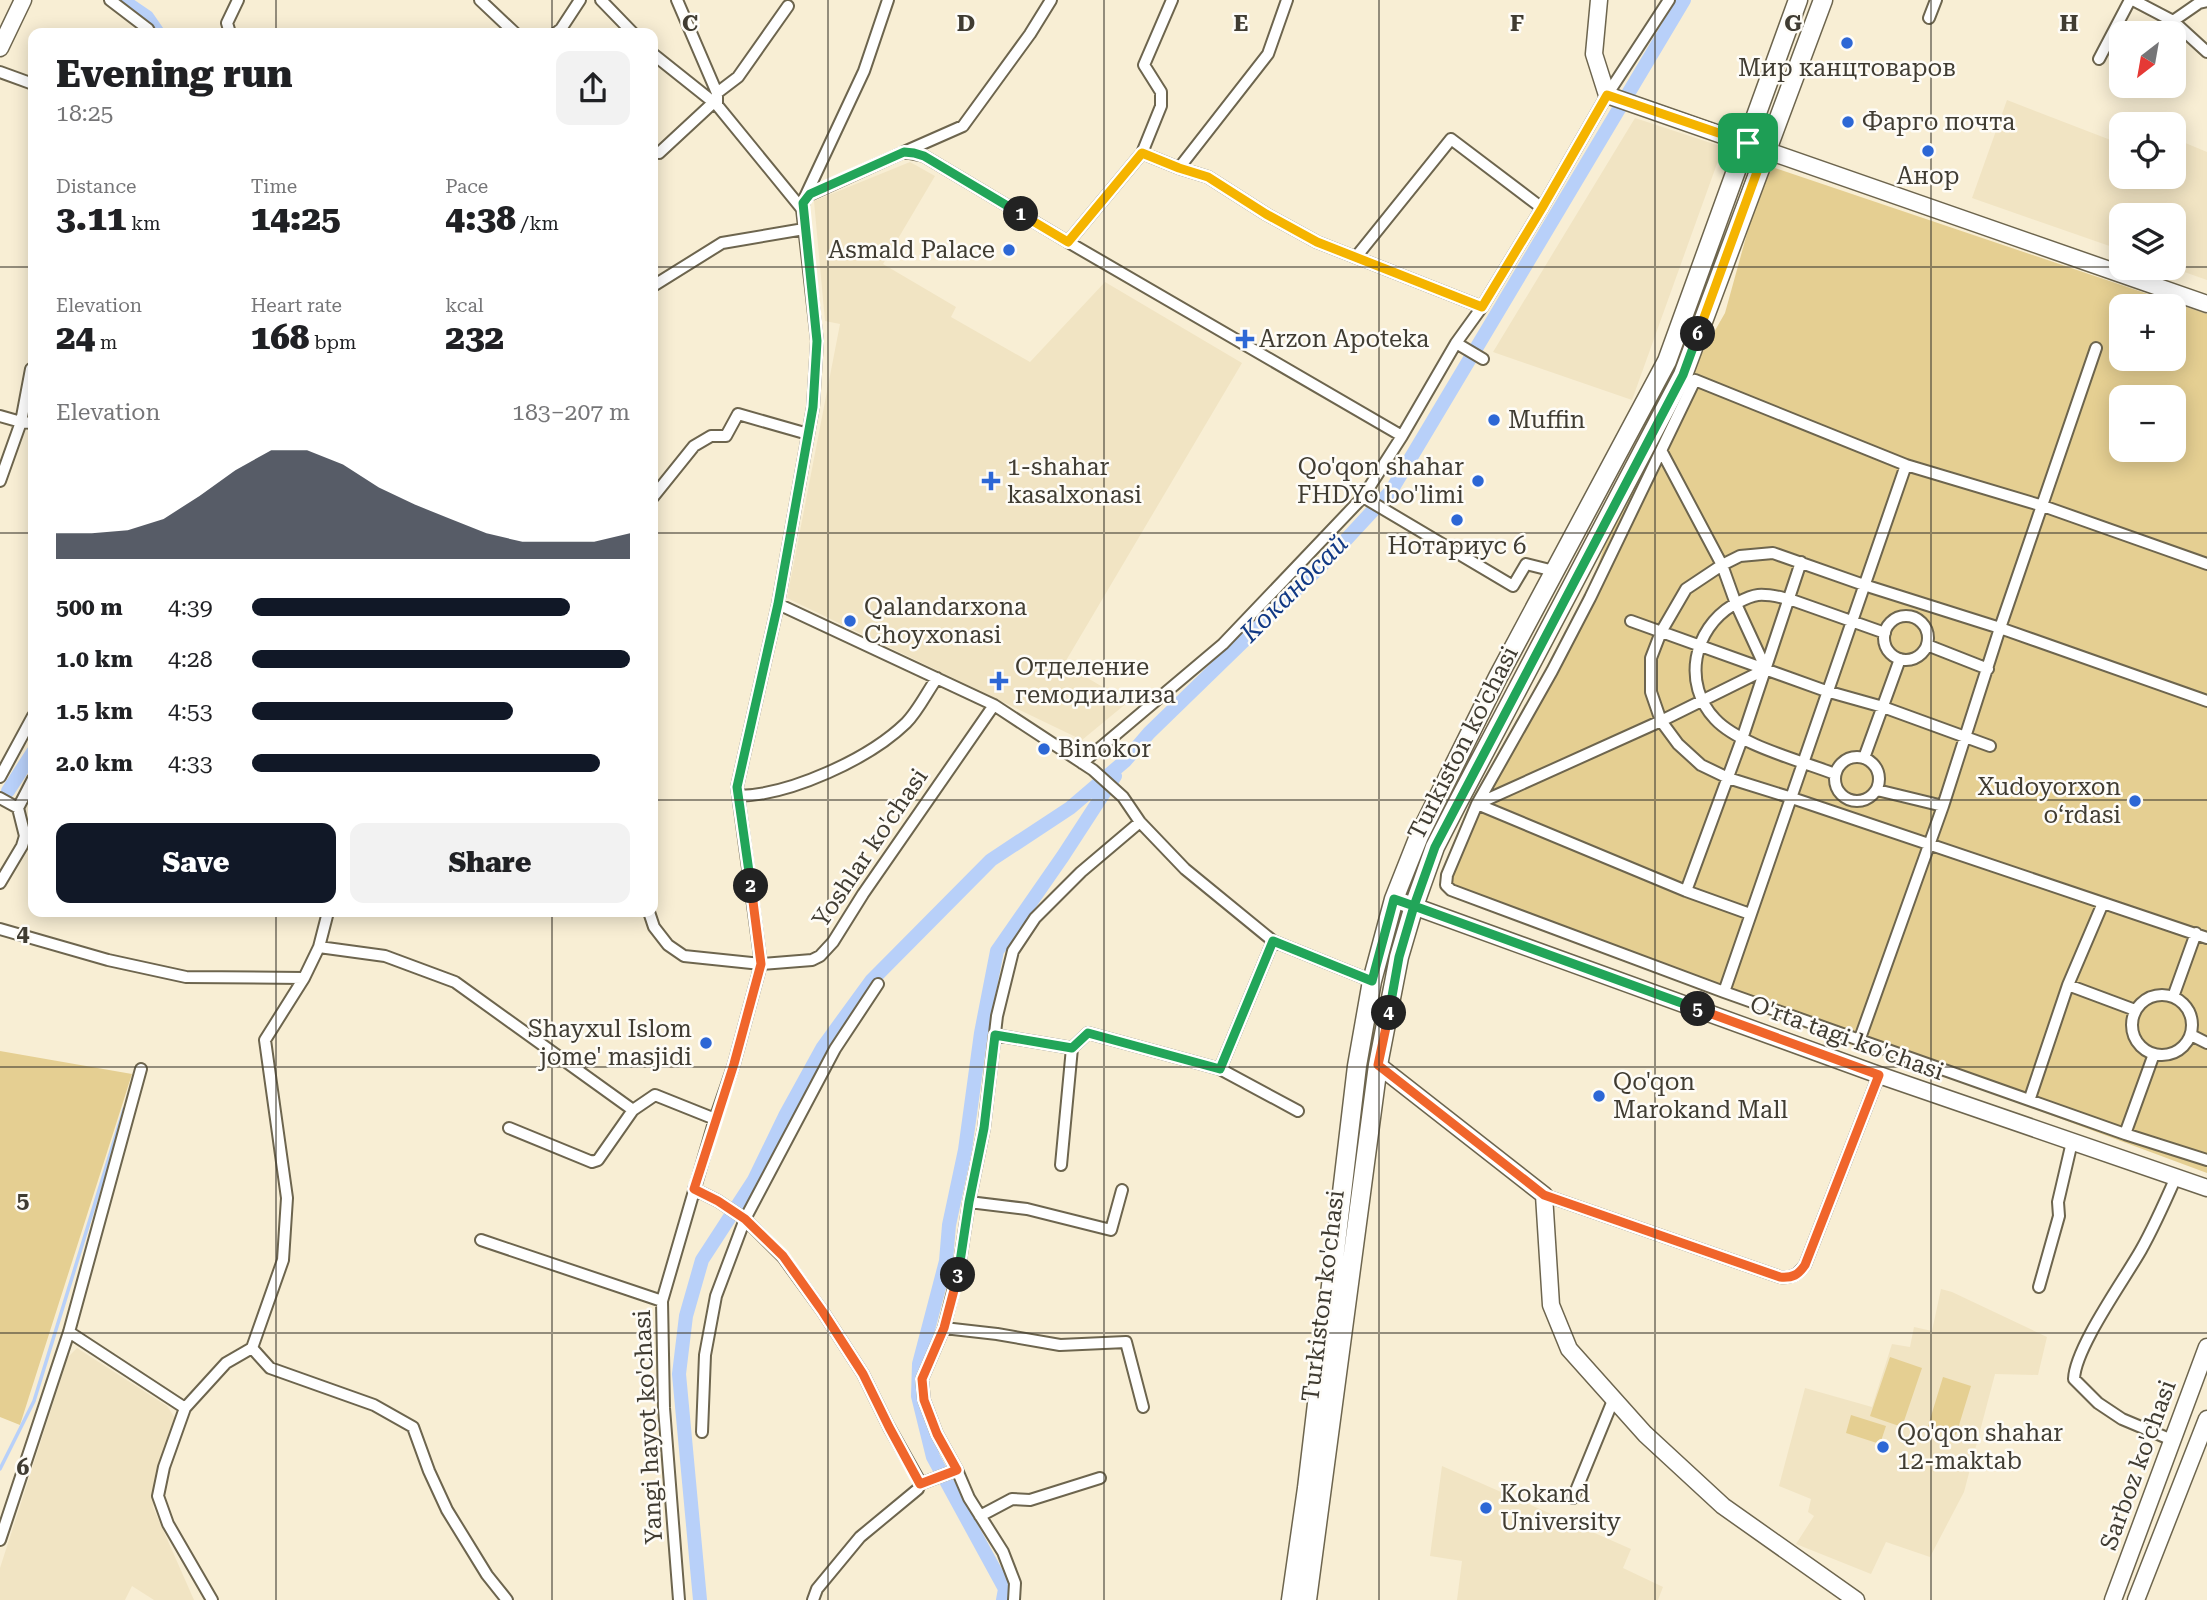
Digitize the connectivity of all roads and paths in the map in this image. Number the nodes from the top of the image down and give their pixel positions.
1 (23, 0) edge
2 (110, 0) edge
3 (237, 0) edge
4 (480, 0) edge
5 (580, 0) edge
6 (601, 0) edge
7 (677, 0) edge
8 (888, 0) edge
9 (1051, 0) edge
10 (1172, 0) edge
11 (1287, 0) edge
12 (1599, 0) edge
13 (1669, 0) edge
14 (1798, 0) edge
15 (1822, 0) edge
16 (1936, 0) edge
17 (2132, 0) edge
18 (2207, 1) edge
19 (788, 6) dead end
20 (1929, 18) dead end
21 (2173, 21) joint
22 (147, 28) edge
23 (228, 28) edge
24 (510, 28) edge
25 (562, 28) edge
26 (628, 28) edge
27 (2186, 33) edge
28 (0, 48) edge
29 (2207, 52) edge
30 (658, 58) edge
31 (2099, 59) dead end
32 (0, 72) edge
33 (28, 82) edge
34 (1607, 95) junction
35 (716, 100) junction
36 (1748, 143) junction
37 (1765, 150) junction
38 (904, 152) junction
39 (659, 153) dead end
40 (1142, 153) junction
41 (1179, 168) junction
42 (805, 197) junction
43 (1542, 208) junction
44 (802, 209) junction
45 (804, 229) junction
46 (1068, 242) junction
47 (1356, 257) junction
48 (658, 283) edge
49 (2207, 304) edge
50 (1482, 307) junction
51 (1457, 343) junction
52 (2095, 348) dead end
53 (1483, 359) dead end
54 (0, 416) edge
55 (27, 423) edge
56 (808, 434) junction
57 (1402, 436) junction
58 (1662, 452) junction
59 (1906, 465) junction
60 (0, 481) edge
61 (658, 491) edge
62 (1363, 497) junction
63 (2043, 506) junction
64 (1801, 562) junction
65 (2207, 564) edge
66 (1722, 565) junction
67 (1554, 571) junction
68 (1864, 585) junction
69 (1789, 599) junction
70 (778, 604) junction
71 (1736, 604) junction
72 (1631, 621) dead end
73 (1850, 622) junction
74 (2000, 628) junction
75 (1661, 632) junction
76 (1885, 633) junction
77 (1700, 644) junction
78 (1927, 645) junction
79 (1900, 659) junction
80 (1988, 669) junction
81 (1766, 670) junction
82 (937, 678) junction
83 (1826, 691) junction
84 (1703, 701) junction
85 (2207, 701) edge
86 (994, 705) junction
87 (1883, 707) junction
88 (1661, 721) junction
89 (28, 725) edge
90 (1966, 737) junction
91 (1742, 739) junction
92 (1990, 746) dead end
93 (1864, 758) junction
94 (1804, 762) junction
95 (1082, 763) junction
96 (1835, 774) junction
97 (0, 777) edge
98 (1728, 778) junction
99 (28, 789) edge
100 (1877, 790) junction
101 (738, 796) junction
102 (0, 798) edge
103 (1792, 798) junction
104 (1477, 804) junction
105 (1943, 806) junction
106 (18, 808) junction
107 (1140, 822) junction
108 (1929, 845) junction
109 (0, 883) edge
110 (1686, 891) junction
111 (1394, 899) junction
112 (2103, 903) junction
113 (1414, 906) junction
114 (1750, 915) junction
115 (327, 917) edge
116 (651, 917) edge
117 (0, 929) edge
118 (2202, 936) edge
119 (1273, 941) junction
120 (319, 947) junction
121 (761, 964) junction
122 (304, 978) junction
123 (1372, 981) junction
124 (877, 984) dead end
125 (2068, 985) junction
126 (1724, 992) junction
127 (2173, 997) junction
128 (2135, 1010) junction
129 (995, 1035) junction
130 (2191, 1035) junction
131 (1859, 1041) junction
132 (2207, 1043) edge
133 (1072, 1048) junction
134 (2154, 1054) junction
135 (1378, 1065) junction
136 (141, 1069) dead end
137 (1220, 1069) junction
138 (1879, 1075) junction
139 (2029, 1098) junction
140 (633, 1110) junction
141 (1298, 1111) dead end
142 (715, 1119) junction
143 (509, 1128) dead end
144 (2125, 1134) junction
145 (2073, 1142) junction
146 (2207, 1160) edge
147 (1061, 1165) dead end
148 (2176, 1177) junction
149 (2207, 1188) edge
150 (694, 1189) junction
151 (1122, 1190) dead end
152 (1544, 1195) junction
153 (969, 1202) junction
154 (745, 1219) junction
155 (481, 1240) dead end
156 (2039, 1287) dead end
157 (662, 1301) junction
158 (944, 1328) junction
159 (69, 1332) junction
160 (2207, 1347) edge
161 (252, 1348) junction
162 (1614, 1398) junction
163 (1143, 1407) dead end
164 (185, 1408) junction
165 (2207, 1419) edge
166 (702, 1432) dead end
167 (2172, 1440) junction
168 (2201, 1453) edge
169 (954, 1471) junction
170 (1100, 1478) dead end
171 (925, 1482) junction
172 (1573, 1498) dead end
173 (981, 1516) junction
174 (0, 1541) edge
175 (212, 1600) edge
176 (507, 1600) edge
177 (679, 1600) edge
178 (813, 1600) edge
179 (1014, 1600) edge
180 (1291, 1600) edge
181 (1307, 1600) edge
182 (1856, 1600) edge
183 (2113, 1600) edge
184 (2136, 1600) edge

1 - 28 main road
2 - 22 street
3 - 23 street
4 - 24 street
5 - 25 street
6 - 26 street
7 - 35 street
8 - 42 street, Yangi hayot ko'chasi
9 - 38 street
10 - 40 street
11 - 41 street
12 - 34 main road
13 - 34 street
14 - 36 main road, Turkiston ko'chasi
15 - 37 main road, Turkiston ko'chasi
16 - 20 street
17 - 21 street
17 - 31 street
18 - 21 street
19 - 35 street
27 - 29 street
30 - 35 street
32 - 33 street
34 - 36 main road
34 - 43 street
35 - 39 street
35 - 44 street
36 - 37 main road
36 - 67 main road, Turkiston ko'chasi
37 - 49 main road
37 - 113 main road, Turkiston ko'chasi
38 - 42 street
38 - 46 street
40 - 41 street
40 - 46 street
41 - 47 street
42 - 44 street, Yangi hayot ko'chasi
43 - 47 street
43 - 50 street
44 - 45 street, Yangi hayot ko'chasi
45 - 48 street
45 - 56 street, Yangi hayot ko'chasi
46 - 57 street
47 - 50 street
50 - 51 street
51 - 53 street
51 - 57 street
52 - 63 street
54 - 55 street
55 - 60 street
56 - 61 street
56 - 70 street, Yangi hayot ko'chasi
57 - 62 street
58 - 59 street
58 - 66 street
58 - 104 street
59 - 63 street
59 - 68 street
62 - 67 street
62 - 95 street
63 - 65 street
63 - 74 street
64 - 66 street
64 - 68 street
64 - 69 street
66 - 71 street
66 - 75 street
67 - 111 main road, Turkiston ko'chasi
68 - 73 street
68 - 74 street
69 - 71 street
69 - 73 street
69 - 81 street
70 - 82 street
70 - 101 street, Yangi hayot ko'chasi
71 - 77 street
71 - 81 street
72 - 75 street
73 - 76 street
73 - 83 street
74 - 80 street
74 - 85 street
75 - 77 street
75 - 88 street
76 - 78 street
76 - 79 street
77 - 81 street
77 - 84 street
78 - 79 street
78 - 80 street
79 - 87 street
80 - 90 street
81 - 83 street
81 - 84 street
81 - 91 street
82 - 86 street
82 - 101 street
83 - 87 street
83 - 94 street
84 - 88 street
84 - 91 street
86 - 95 street
86 - 121 street, Yoshlar ko'chasi
87 - 90 street
87 - 93 street
88 - 98 street
88 - 104 street
89 - 97 street
90 - 92 street
90 - 105 street
91 - 94 street
91 - 98 street
93 - 96 street
93 - 100 street
94 - 96 street
94 - 103 street
95 - 107 street
96 - 100 street
98 - 103 street
98 - 110 street
99 - 106 street
100 - 105 street
101 - 121 street, Yangi hayot ko'chasi
102 - 106 street
103 - 108 street
103 - 114 street
104 - 110 street
104 - 126 street
105 - 108 street
106 - 109 street
107 - 119 street
107 - 129 street
108 - 112 street
108 - 131 street
110 - 114 street
111 - 113 main road, O'rta tagi ko'chasi
111 - 123 main road, Turkiston ko'chasi
112 - 118 street
112 - 125 street
113 - 135 main road, Turkiston ko'chasi
113 - 138 main road, O'rta tagi ko'chasi
114 - 126 street
115 - 120 street
116 - 121 street, Yoshlar ko'chasi
117 - 122 street
118 - 127 street
119 - 123 street
119 - 137 street
120 - 122 street
120 - 140 street
121 - 142 street, Yangi hayot ko'chasi
122 - 161 street
123 - 180 main road, Turkiston ko'chasi
124 - 154 street
125 - 128 street
125 - 139 street
126 - 131 street
127 - 128 street
127 - 130 street
128 - 134 street
129 - 133 street
129 - 153 street
130 - 132 street
130 - 134 street
131 - 139 street
133 - 137 street
133 - 147 street
134 - 144 street
135 - 152 main road
135 - 181 main road, Turkiston ko'chasi
136 - 159 street
137 - 141 street
138 - 145 main road, O'rta tagi ko'chasi
138 - 152 street
139 - 144 street
140 - 142 street
140 - 143 street
142 - 150 street, Yangi hayot ko'chasi
144 - 146 street
145 - 148 main road, O'rta tagi ko'chasi
145 - 156 street
148 - 149 main road, O'rta tagi ko'chasi
148 - 167 street
150 - 154 street
150 - 157 street, Yangi hayot ko'chasi
151 - 153 street
152 - 162 main road
153 - 158 street
154 - 166 street
154 - 171 street
155 - 157 street
157 - 177 street, Yangi hayot ko'chasi
158 - 163 street
158 - 169 street
159 - 164 street
159 - 174 street
160 - 167 main road, Sarboz ko'chasi
161 - 164 street
161 - 176 street
162 - 172 street
162 - 182 main road
164 - 175 street
165 - 168 main road, Sarboz ko'chasi
167 - 183 main road, Sarboz ko'chasi
168 - 184 main road, Sarboz ko'chasi
169 - 171 street
169 - 173 street
170 - 173 street
171 - 178 street
173 - 179 street

